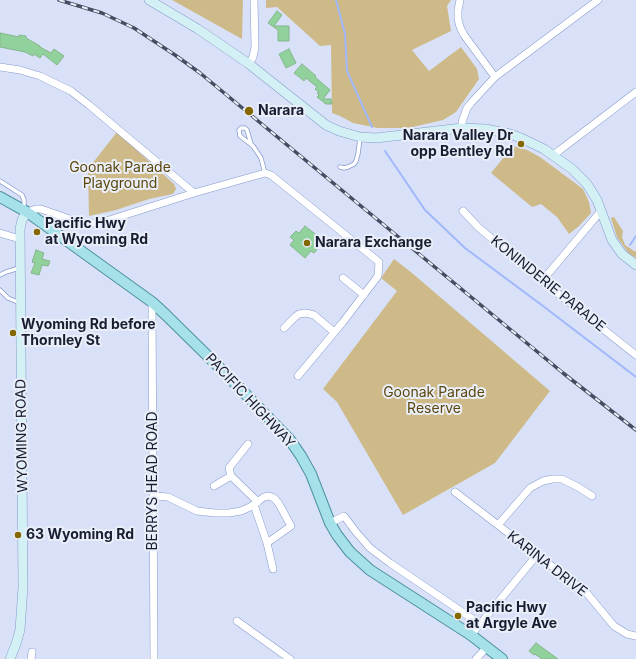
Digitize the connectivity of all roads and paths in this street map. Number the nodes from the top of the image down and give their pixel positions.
1 (149, 0) edge
2 (254, 0) edge
3 (460, 0) edge
4 (598, 0) edge
5 (249, 64) junction
6 (0, 67) edge
7 (495, 78) junction
8 (636, 92) edge
9 (462, 128) junction
10 (360, 137) junction
11 (252, 146) junction
12 (554, 155) junction
13 (340, 167) dead end
14 (265, 173) junction
15 (0, 181) edge
16 (194, 193) junction
17 (0, 199) edge
18 (26, 211) junction
19 (463, 211) dead end
20 (601, 212) junction
21 (0, 233) edge
22 (20, 239) junction
23 (636, 265) edge
24 (20, 268) junction
25 (0, 275) edge
26 (343, 278) dead end
27 (542, 281) junction
28 (0, 290) edge
29 (364, 295) junction
30 (152, 302) junction
31 (20, 303) junction
32 (284, 328) dead end
33 (334, 332) junction
34 (636, 355) edge
35 (298, 376) dead end
36 (248, 444) dead end
37 (231, 476) junction
38 (214, 486) dead end
39 (455, 492) dead end
40 (154, 496) junction
41 (592, 496) dead end
42 (256, 503) junction
43 (330, 523) junction
44 (498, 525) junction
45 (267, 543) junction
46 (537, 555) junction
47 (273, 569) dead end
48 (237, 620) dead end
49 (480, 624) junction
50 (471, 635) junction
51 (636, 636) edge
52 (487, 647) junction
53 (10, 659) edge
54 (154, 659) edge
55 (290, 659) edge
56 (476, 659) edge
57 (502, 659) edge

1 - 5 main road
2 - 5 street
3 - 7 street
4 - 7 street
5 - 10 main road
6 - 16 street
7 - 9 street
8 - 12 street
9 - 10 main road
9 - 12 main road
10 - 13 lane
11 - 11 lane
11 - 14 lane
12 - 20 main road
14 - 16 street
14 - 29 street
15 - 18 lane
16 - 18 street
17 - 18 main road, PACIFIC HIGHWAY
18 - 22 main road, WYOMING ROAD
18 - 30 main road, PACIFIC HIGHWAY
19 - 27 street, KONINDERIE PARADE
20 - 23 main road
20 - 27 street
21 - 22 street
22 - 24 main road, WYOMING ROAD
24 - 25 lane
24 - 31 main road, WYOMING ROAD
26 - 29 street
27 - 34 street, KONINDERIE PARADE
28 - 31 lane
29 - 33 street
30 - 40 street, BERRYS HEAD ROAD
30 - 43 main road, PACIFIC HIGHWAY
31 - 53 main road, WYOMING ROAD
32 - 33 street
33 - 35 street
36 - 37 street
37 - 38 street
37 - 42 street
39 - 44 street, KARINA DRIVE
40 - 42 street
40 - 54 street, BERRYS HEAD ROAD
41 - 44 street
42 - 45 street
42 - 45 street
43 - 49 street
43 - 50 main road, PACIFIC HIGHWAY
44 - 46 street, KARINA DRIVE
45 - 47 street
46 - 49 street
46 - 51 street, KARINA DRIVE
48 - 55 street
49 - 50 street
50 - 52 main road, PACIFIC HIGHWAY
52 - 56 street
52 - 57 main road, PACIFIC HIGHWAY

